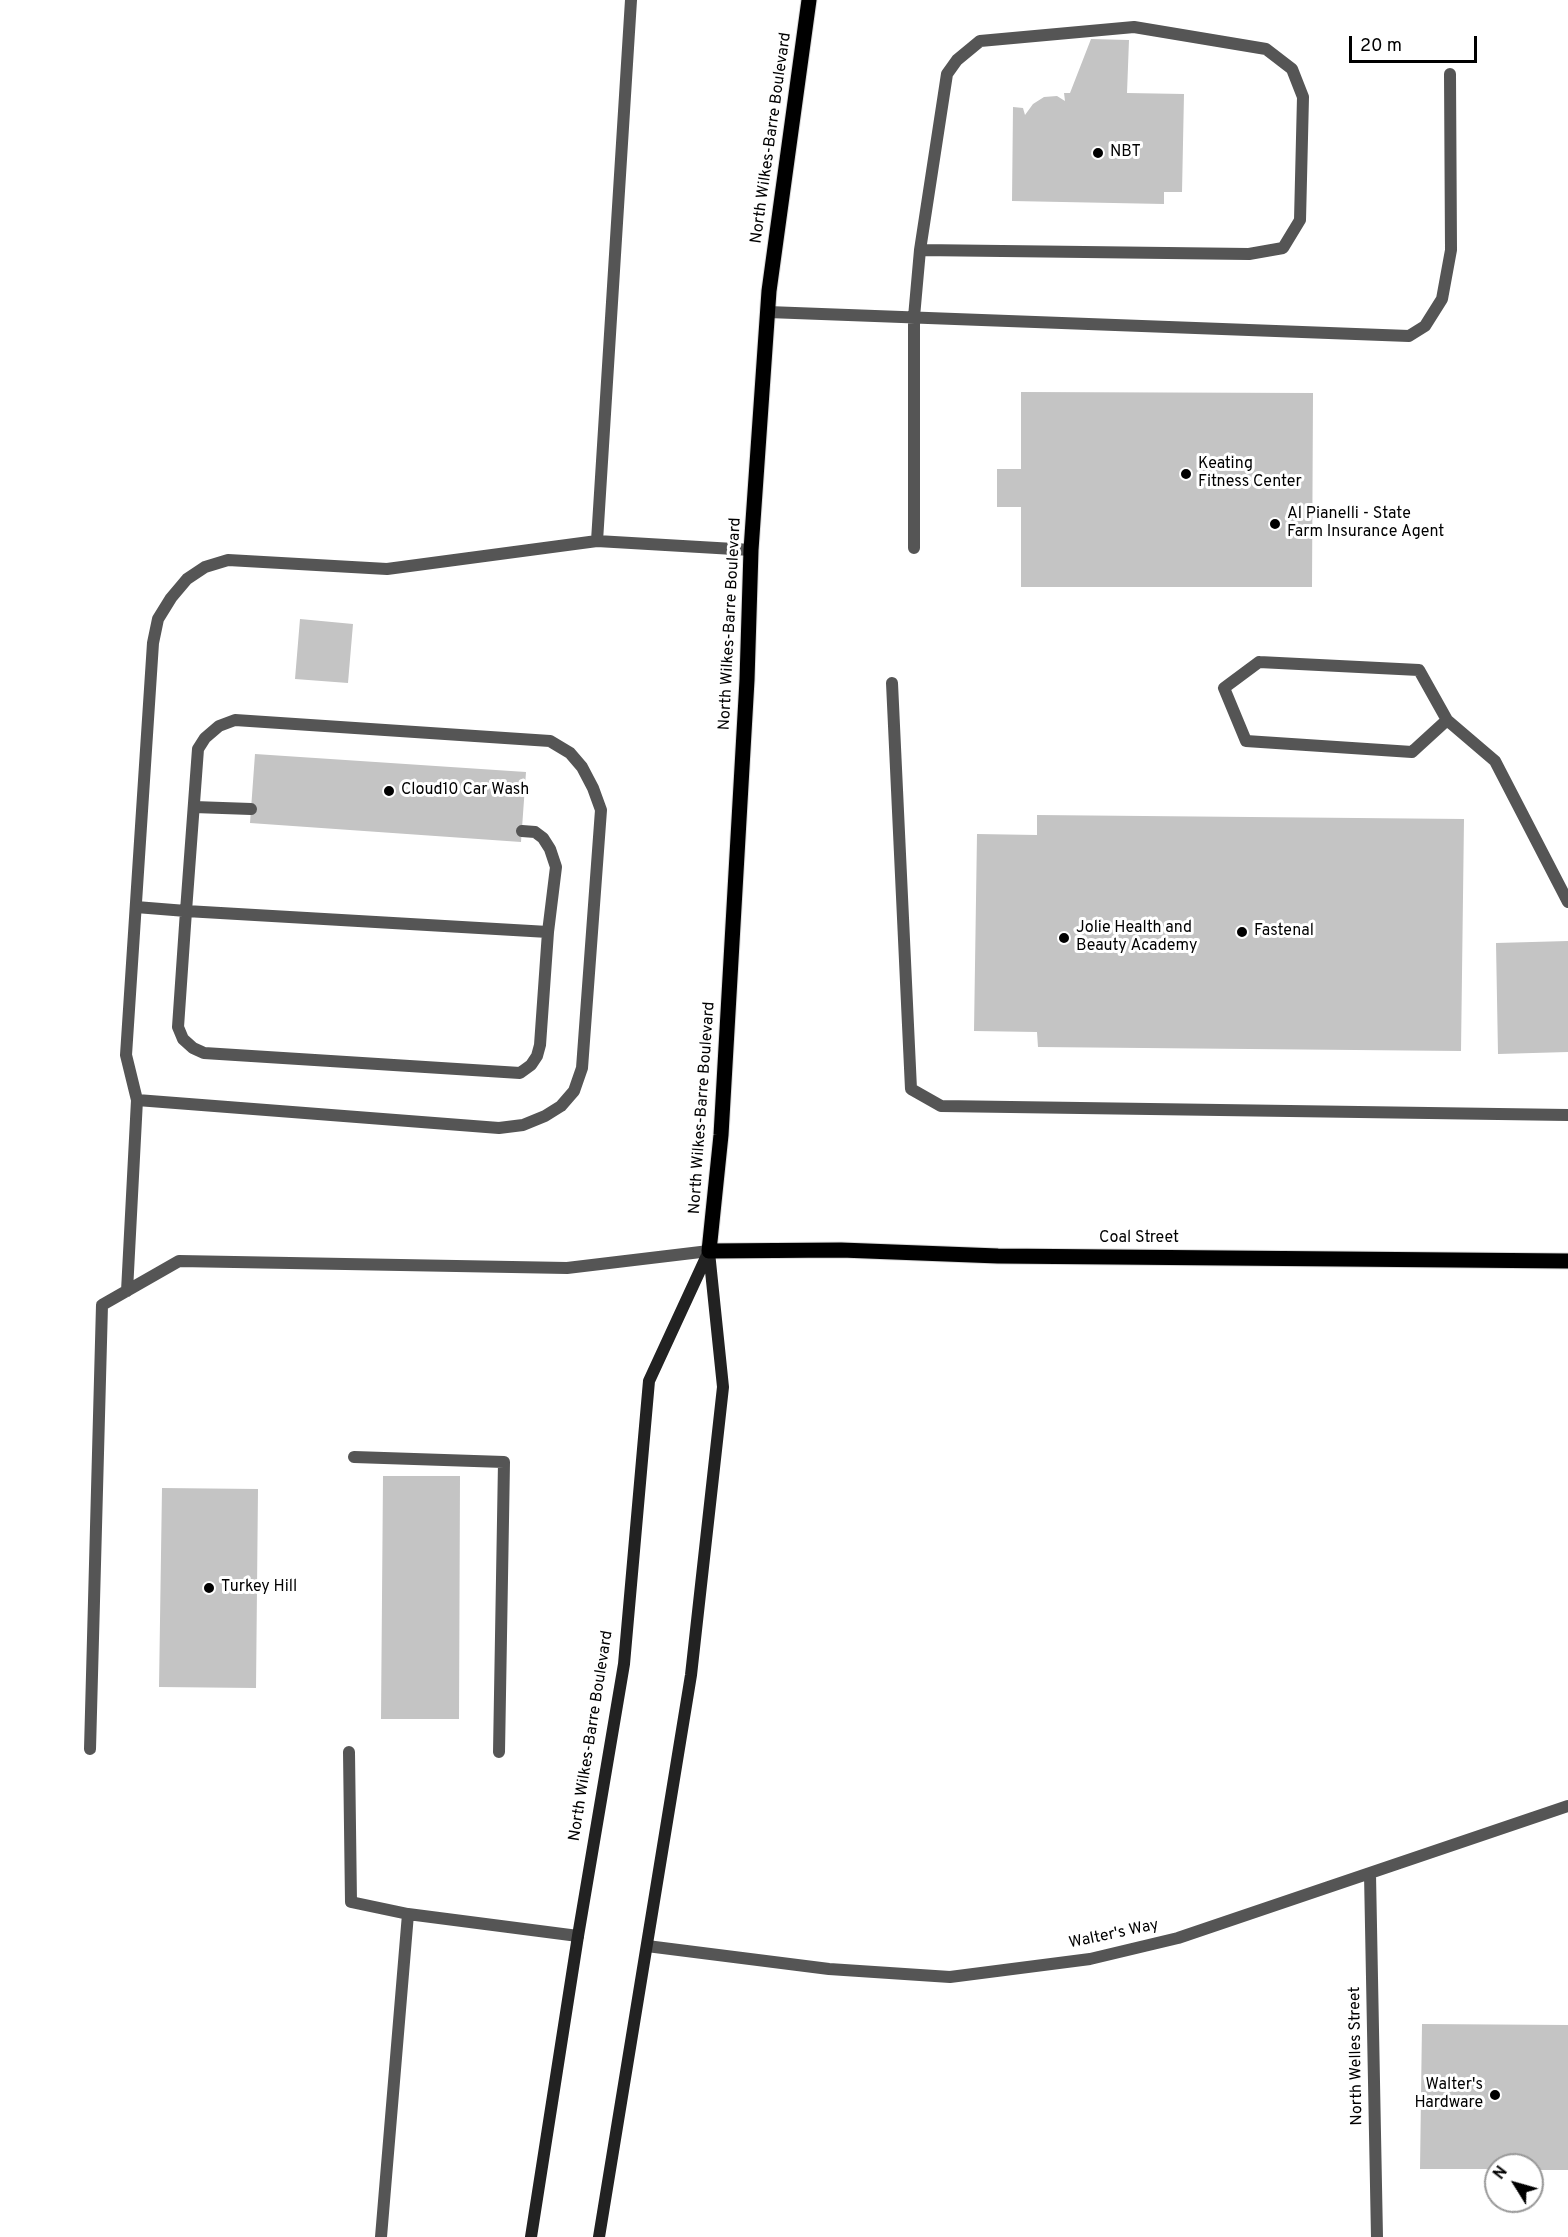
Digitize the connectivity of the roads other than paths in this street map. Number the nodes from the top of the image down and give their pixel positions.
1 (631, 0) edge
2 (808, 0) edge
3 (1450, 74) dead end
4 (921, 250) junction
5 (768, 312) junction
6 (914, 317) junction
7 (597, 541) junction
8 (914, 548) dead end
9 (751, 550) junction
10 (892, 683) dead end
11 (1447, 720) junction
12 (194, 807) junction
13 (250, 809) dead end
14 (522, 831) dead end
15 (1568, 902) edge
16 (136, 907) junction
17 (186, 911) junction
18 (548, 932) junction
19 (137, 1100) junction
20 (1568, 1115) edge
21 (709, 1251) junction
22 (1568, 1261) edge
23 (127, 1291) junction
24 (354, 1457) dead end
25 (90, 1749) dead end
26 (348, 1752) dead end
27 (499, 1752) dead end
28 (1568, 1806) edge
29 (1370, 1874) junction
30 (408, 1914) junction
31 (578, 1936) junction
32 (648, 1946) junction
33 (381, 2237) edge
34 (531, 2237) edge
35 (599, 2237) edge
36 (1377, 2237) edge

1 - 7 street
2 - 5 main road, North Wilkes-Barre Boulevard
3 - 6 street
4 - 4 street
4 - 6 street
5 - 6 street
5 - 9 main road, North Wilkes-Barre Boulevard
6 - 8 street
7 - 9 street
7 - 16 street
9 - 21 main road, North Wilkes-Barre Boulevard
10 - 20 street
11 - 11 street
11 - 15 street
12 - 13 street
12 - 17 street
12 - 19 street
14 - 18 street
16 - 17 street
16 - 19 street
17 - 18 street
17 - 18 street
19 - 23 street
21 - 22 main road, Coal Street
21 - 23 street
21 - 31 main road, North Wilkes-Barre Boulevard
21 - 32 main road, North Wilkes-Barre Boulevard
23 - 25 street
24 - 27 street
26 - 30 street
28 - 29 street, Walter's Way
29 - 32 street, Walter's Way
29 - 36 street, North Welles Street
30 - 31 street
30 - 33 street
31 - 34 main road, North Wilkes-Barre Boulevard
32 - 35 main road, North Wilkes-Barre Boulevard

